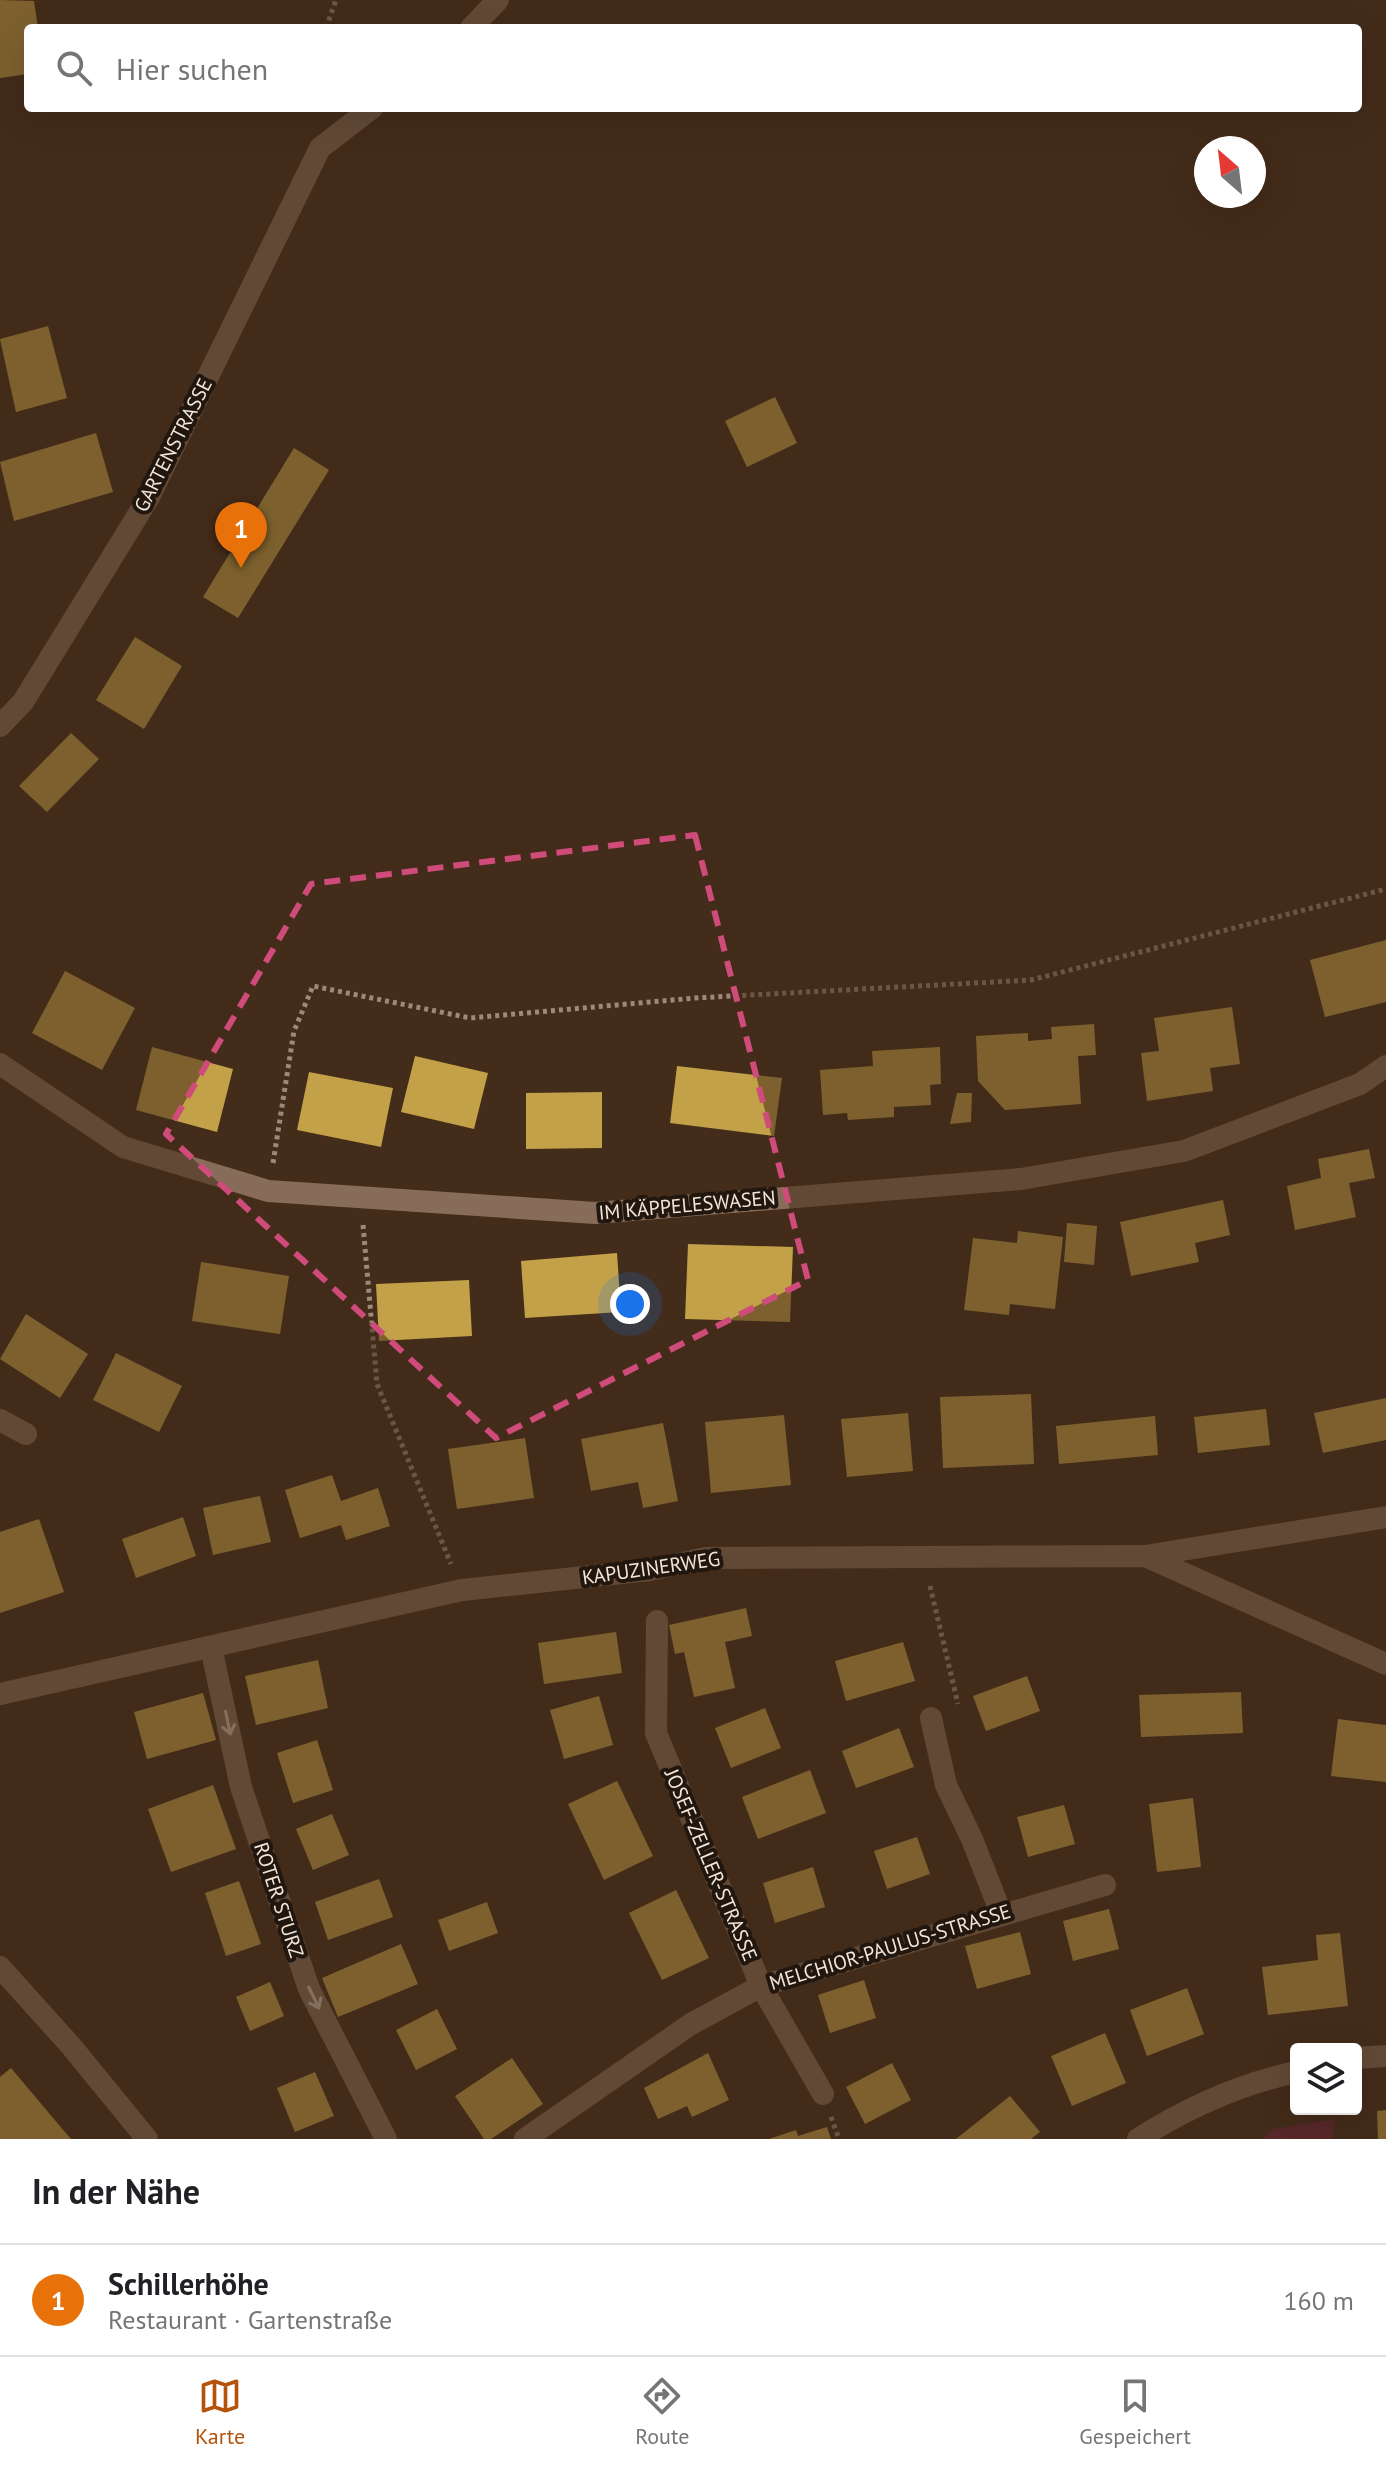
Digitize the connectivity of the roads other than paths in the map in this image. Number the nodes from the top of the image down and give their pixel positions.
1 (498, 0) edge
2 (475, 24) edge
3 (367, 112) edge
4 (0, 726) edge
5 (0, 1064) edge
6 (1386, 1066) edge
7 (0, 1420) edge
8 (26, 1434) dead end
9 (1386, 1517) edge
10 (1145, 1556) junction
11 (657, 1621) dead end
12 (211, 1647) junction
13 (1386, 1664) edge
14 (0, 1694) edge
15 (931, 1718) road end
16 (1105, 1885) dead end
17 (1001, 1913) junction
18 (0, 1967) edge
19 (761, 1986) junction
20 (1386, 2056) edge
21 (1362, 2058) edge
22 (1290, 2073) edge
23 (823, 2094) dead end
24 (147, 2139) edge
25 (386, 2139) edge
26 (525, 2139) edge
27 (1138, 2139) edge

1 - 2 street
3 - 4 street, GARTENSTRASSE
5 - 6 street, IM KÄPPELESWASEN
7 - 8 street
9 - 10 street
10 - 12 street, KAPUZINERWEG
10 - 13 street, KAPUZINERWEG
11 - 19 street, JOSEF-ZELLER-STRASSE
12 - 14 street, KAPUZINERWEG
12 -> 25 street, ROTER STURZ
15 - 17 street
16 - 17 street, MELCHIOR-PAULUS-STRASSE
17 - 19 street, MELCHIOR-PAULUS-STRASSE
18 - 24 street
19 - 23 street, JOSEF-ZELLER-STRASSE
19 - 26 street, MELCHIOR-PAULUS-STRASSE
20 - 21 street
22 - 27 street

